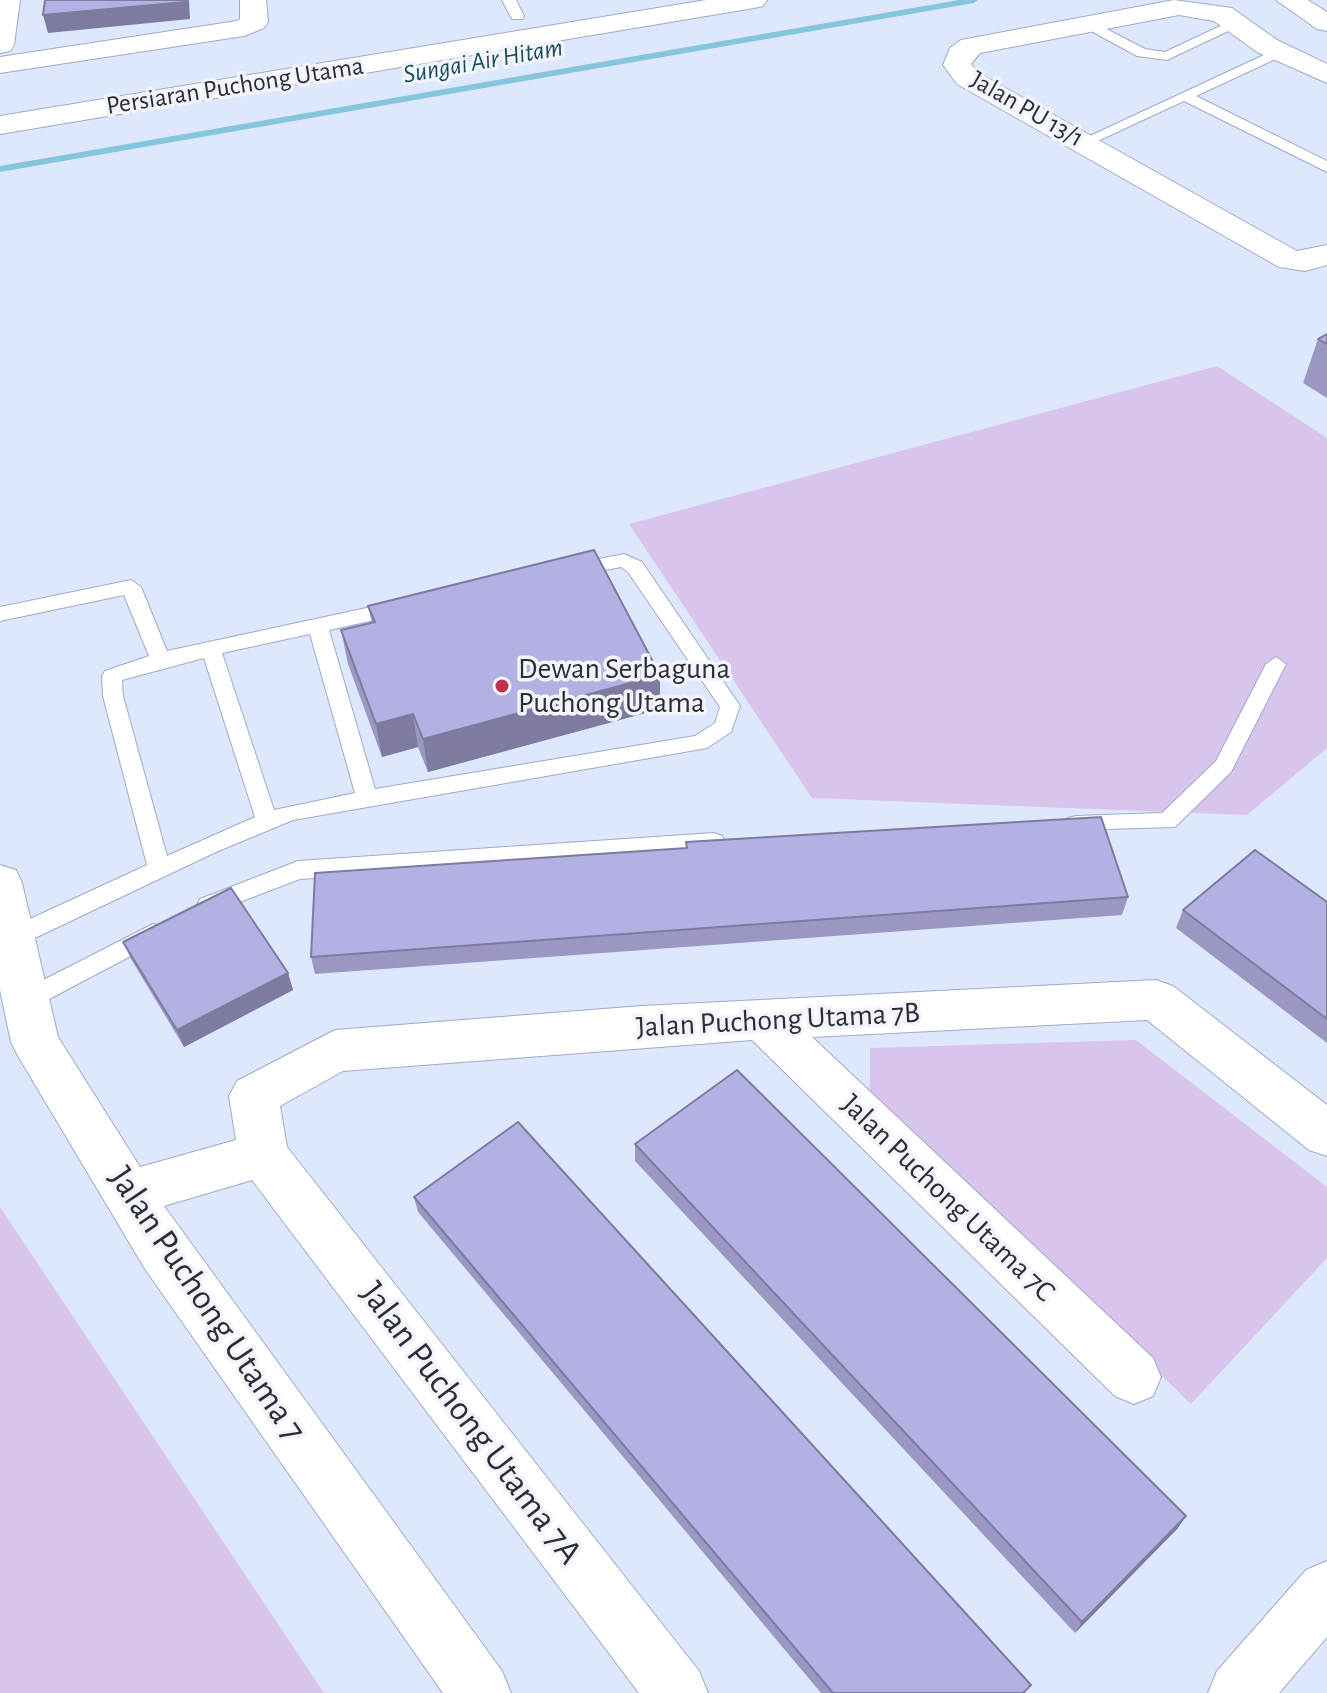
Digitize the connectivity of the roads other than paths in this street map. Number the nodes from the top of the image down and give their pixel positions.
1 (7, 0) edge
2 (616, 0) edge
3 (754, 0) edge
4 (1289, 0) edge
5 (513, 8) edge
6 (254, 11) edge
7 (1327, 23) edge
8 (1089, 24) junction
9 (1236, 24) junction
10 (0, 45) edge
11 (1312, 61) edge
12 (0, 65) edge
13 (1185, 96) junction
14 (0, 102) edge
15 (0, 125) edge
16 (1084, 142) junction
17 (1327, 167) edge
18 (1327, 255) edge
19 (548, 576) edge
20 (425, 603) edge
21 (0, 614) edge
22 (318, 626) junction
23 (211, 649) junction
24 (160, 660) junction
25 (1276, 664) dead end
26 (368, 801) junction
27 (267, 821) junction
28 (1049, 825) edge
29 (736, 841) edge
30 (159, 869) junction
31 (0, 883) edge
32 (6, 941) edge
33 (26, 1000) junction
34 (762, 1020) junction
35 (1327, 1134) edge
36 (263, 1155) junction
37 (129, 1193) junction
38 (1134, 1377) dead end
39 (1327, 1591) edge
40 (480, 1693) edge
41 (677, 1693) edge
42 (1239, 1693) edge

1 - 10 street
2 - 5 street, Persiaran Puchong Utama
3 - 15 street, Persiaran Puchong Utama
4 - 7 street
5 - 14 street, Persiaran Puchong Utama
6 - 12 street
8 - 9 street, Jalan PU 13/1
8 - 9 lane
8 - 16 street, Jalan PU 13/1
9 - 11 street, Jalan PU 13/1
11 - 13 lane
13 - 16 lane
13 - 17 lane
16 - 18 street, Jalan PU 13/1
19 - 26 lane
20 - 22 lane
21 - 24 lane
22 - 23 lane
22 - 26 lane
23 - 24 lane
23 - 27 lane
24 - 30 lane
25 - 28 lane
26 - 27 lane
27 - 30 lane
29 - 33 lane
30 - 32 lane
31 - 32 street, Jalan Puchong Utama 7
32 - 33 street, Jalan Puchong Utama 7
33 - 37 street, Jalan Puchong Utama 7
34 - 35 street, Jalan Puchong Utama 7B
34 - 36 street, Jalan Puchong Utama 7B
34 - 38 street, Jalan Puchong Utama 7C
36 - 37 street
36 - 41 street, Jalan Puchong Utama 7A
37 - 40 street, Jalan Puchong Utama 7
39 - 42 street

